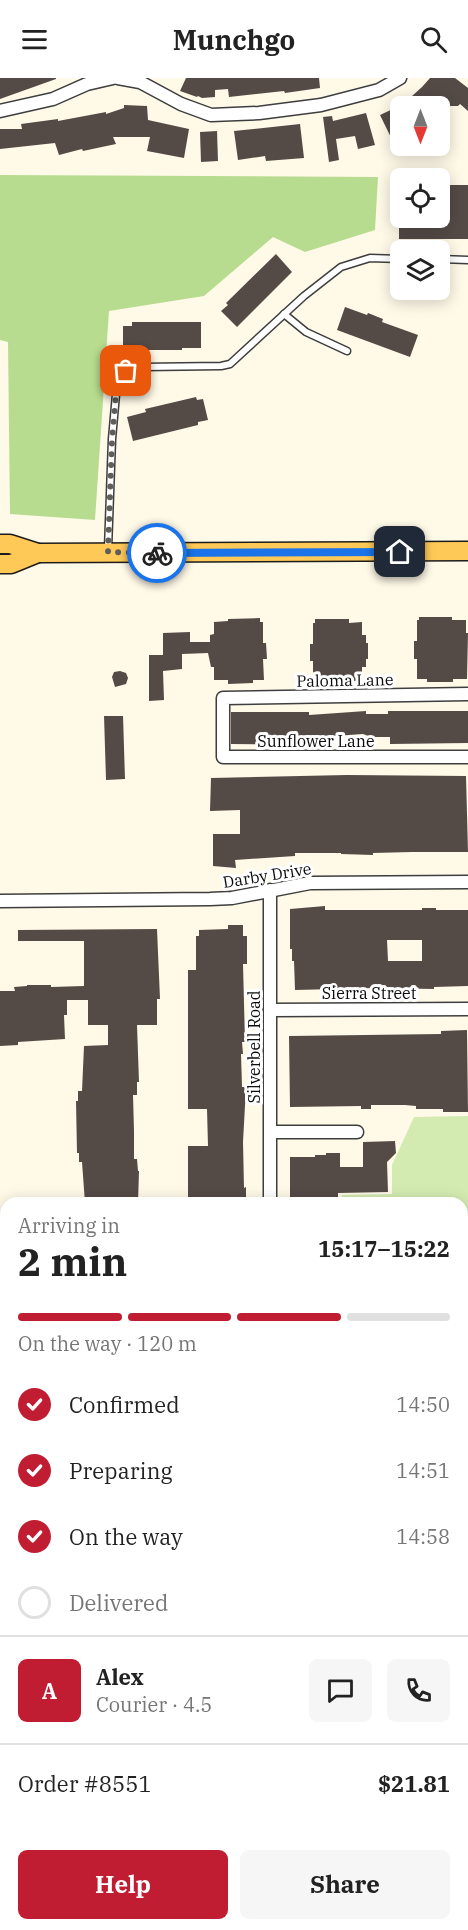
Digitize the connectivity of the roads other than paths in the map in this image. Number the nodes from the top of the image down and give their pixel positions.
1 (113, 78) edge
2 (118, 78) edge
3 (400, 78) edge
4 (142, 80) edge
5 (0, 111) edge
6 (390, 259) edge
7 (450, 259) edge
8 (468, 260) edge
9 (284, 314) junction
10 (347, 351) dead end
11 (0, 544) edge
12 (468, 551) edge
13 (108, 552) junction
14 (38, 553) junction
15 (0, 564) edge
16 (468, 694) edge
17 (223, 699) joint
18 (468, 757) edge
19 (468, 882) edge
20 (270, 890) junction
21 (0, 901) edge
22 (468, 1009) edge
23 (270, 1010) junction
24 (271, 1132) junction
25 (357, 1132) dead end
26 (270, 1197) edge

1 - 5 street
2 - 4 street
3 - 4 street
6 - 9 lane
7 - 8 lane
9 - 10 lane
9 - 13 lane
11 - 14 main road
12 - 13 main road
13 - 14 main road
14 - 15 main road
16 - 17 street, Paloma Lane
17 - 18 street, Sunflower Lane
19 - 20 street, Darby Drive
20 - 21 street, Darby Drive
20 - 23 street, Silverbell Road
22 - 23 street, Sierra Street
23 - 24 street, Silverbell Road
24 - 25 street
24 - 26 street, Silverbell Road

